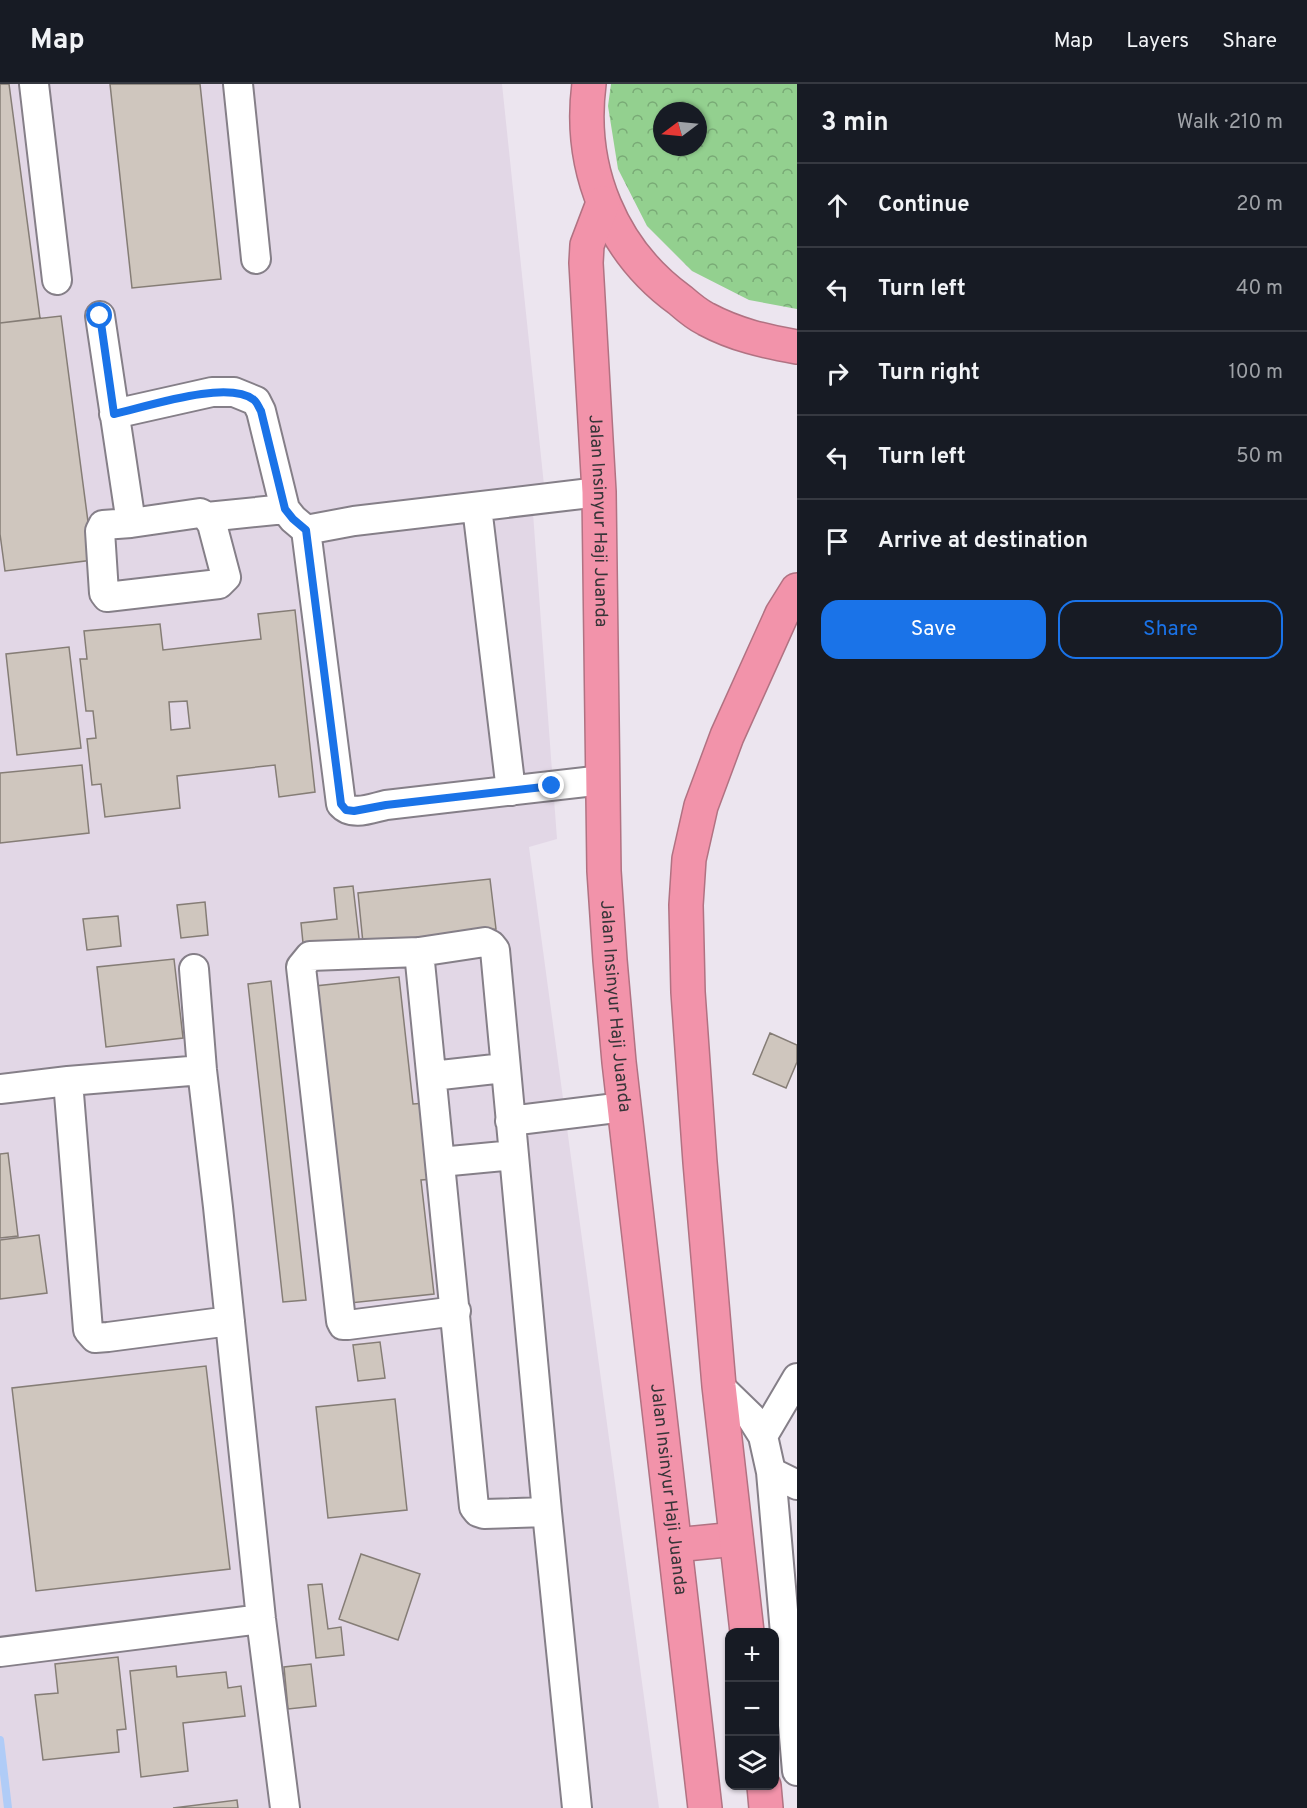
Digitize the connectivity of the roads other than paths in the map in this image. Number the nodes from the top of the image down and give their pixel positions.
1 (34, 84) edge
2 (238, 84) edge
3 (582, 93) edge
4 (603, 203) junction
5 (256, 259) dead end
6 (57, 280) dead end
7 (100, 316) dead end
8 (797, 347) edge
9 (114, 414) junction
10 (599, 492) junction
11 (477, 507) junction
12 (285, 509) junction
13 (207, 517) junction
14 (131, 523) junction
15 (306, 530) junction
16 (792, 605) edge
17 (603, 780) junction
18 (511, 791) junction
19 (419, 952) junction
20 (194, 969) dead end
21 (504, 1068) junction
22 (202, 1070) junction
23 (432, 1076) junction
24 (68, 1081) junction
25 (0, 1089) edge
26 (624, 1107) junction
27 (510, 1120) junction
28 (514, 1155) junction
29 (440, 1162) junction
30 (456, 1311) junction
31 (230, 1321) junction
32 (797, 1378) edge
33 (719, 1386) junction
34 (763, 1436) junction
35 (771, 1472) junction
36 (797, 1485) edge
37 (547, 1512) junction
38 (736, 1539) junction
39 (675, 1545) junction
40 (261, 1619) junction
41 (747, 1628) edge
42 (12, 1651) edge
43 (797, 1771) edge
44 (764, 1790) edge
45 (285, 1808) edge
46 (577, 1808) edge
47 (705, 1808) edge
48 (766, 1808) edge

1 - 6 street
2 - 5 street
3 - 4 highway
4 - 8 highway
4 - 10 highway, Jalan Insinyur Haji Juanda
7 - 9 street
9 - 12 street
9 - 14 street
10 - 11 street
10 - 17 highway, Jalan Insinyur Haji Juanda
11 - 15 street
11 - 18 street
12 - 13 street
12 - 15 street
13 - 14 street
13 - 14 street
15 - 18 street
16 - 33 highway
17 - 18 street
17 - 26 highway, Jalan Insinyur Haji Juanda
19 - 21 street
19 - 23 street
19 - 30 street
20 - 22 street
21 - 23 street
21 - 27 street
22 - 24 street
22 - 31 street
23 - 29 street
24 - 25 street
24 - 31 street
26 - 27 street
26 - 39 highway, Jalan Insinyur Haji Juanda
27 - 28 street
28 - 29 street
28 - 37 street
29 - 30 street
30 - 37 street
31 - 40 street
32 - 34 street
33 - 34 street
33 - 38 highway
34 - 35 street
35 - 36 street
35 - 43 street
37 - 46 street
38 - 39 highway
38 - 41 highway
39 - 47 highway, Jalan Insinyur Haji Juanda
40 - 42 street
40 - 45 street
44 - 48 highway

